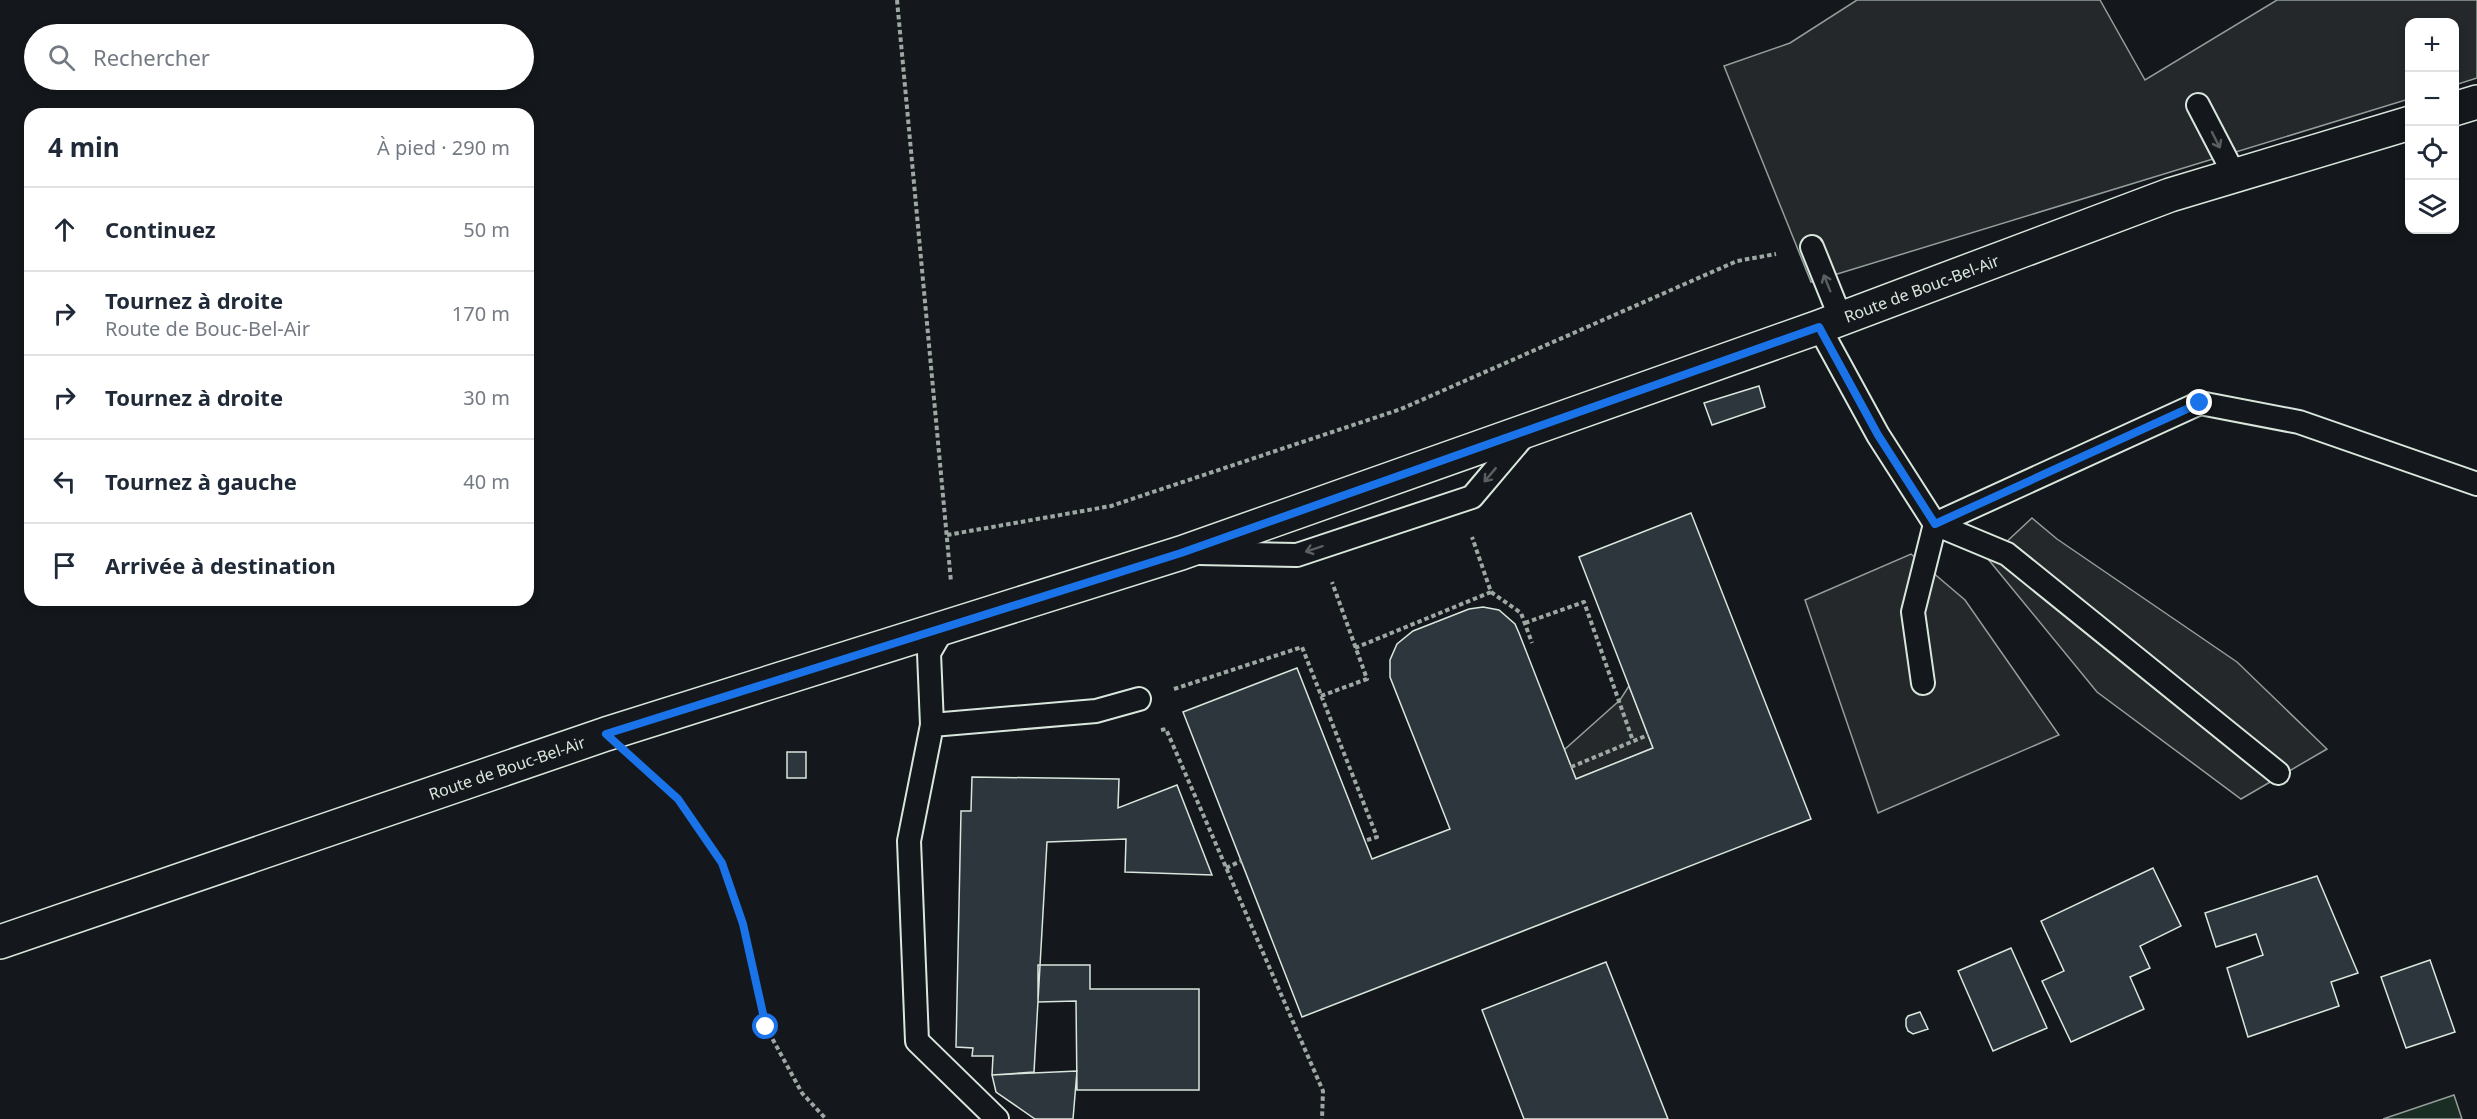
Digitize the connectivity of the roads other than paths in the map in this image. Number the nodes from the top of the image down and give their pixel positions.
1 (2477, 102) edge
2 (2198, 105) dead end
3 (2459, 107) edge
4 (2405, 124) edge
5 (2235, 176) junction
6 (1812, 247) road end
7 (1830, 323) junction
8 (1528, 430) junction
9 (2477, 484) edge
10 (1935, 524) junction
11 (1181, 553) junction
12 (943, 629) junction
13 (1923, 683) dead end
14 (1139, 699) dead end
15 (932, 725) junction
16 (2277, 773) dead end
17 (0, 942) edge
18 (997, 1119) edge

1 - 3 street
2 -> 5 lane
4 - 5 street, Route de Bouc-Bel-Air
5 - 7 street, Route de Bouc-Bel-Air
7 -> 6 lane
7 - 8 street, Route de Bouc-Bel-Air
7 - 10 lane
8 - 11 street, Route de Bouc-Bel-Air
8 -> 11 lane
9 - 10 lane
10 - 13 lane
10 - 16 lane
11 - 12 street, Route de Bouc-Bel-Air
12 - 15 lane
12 - 17 street, Route de Bouc-Bel-Air
14 - 15 lane
15 - 18 lane

